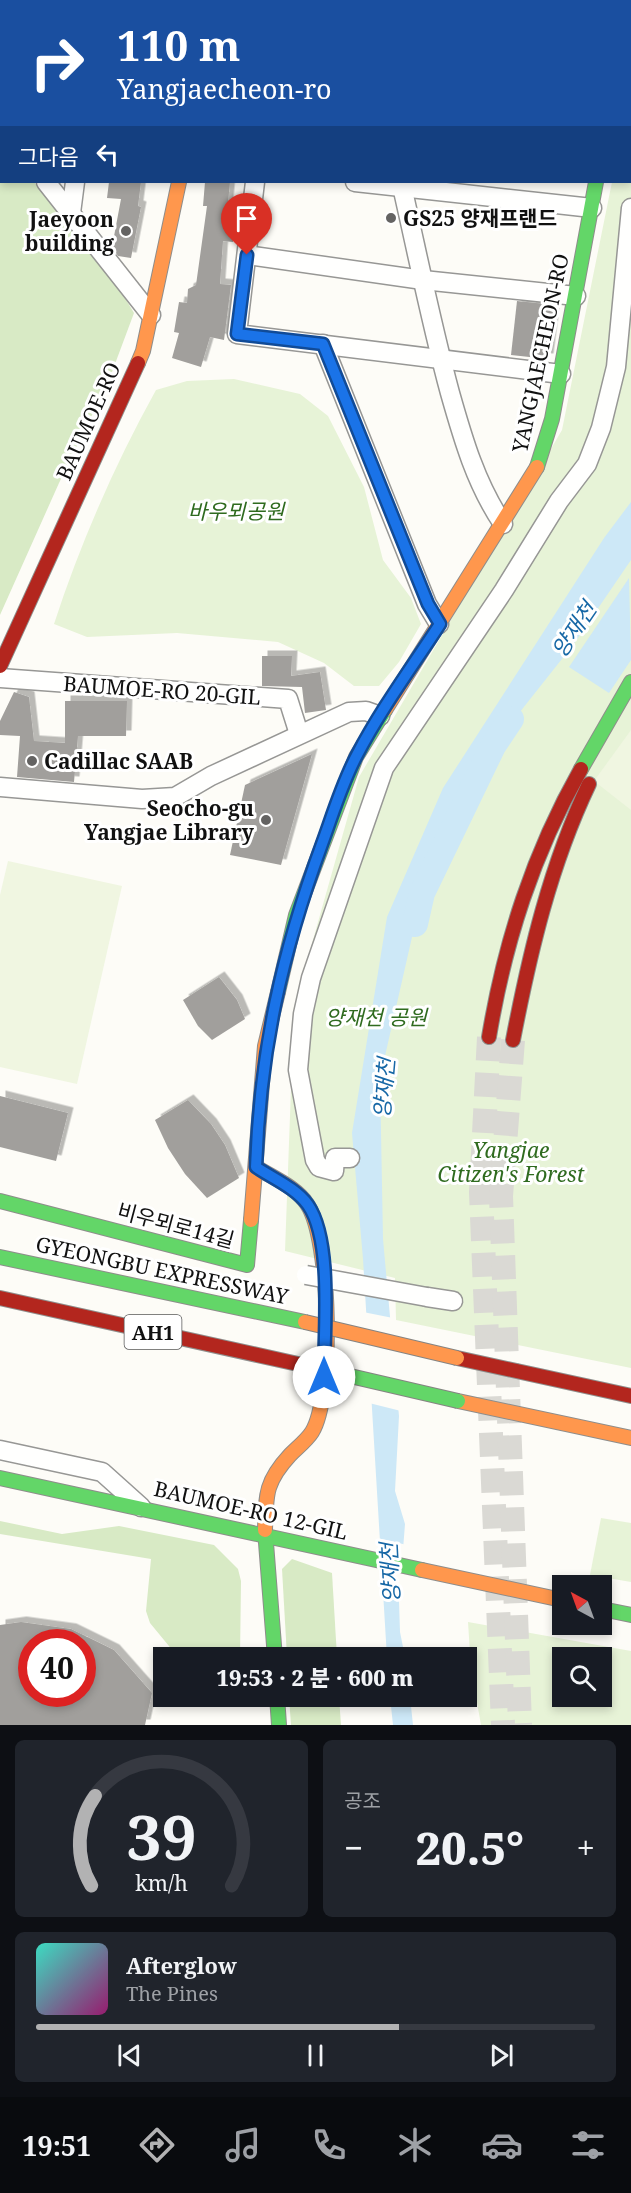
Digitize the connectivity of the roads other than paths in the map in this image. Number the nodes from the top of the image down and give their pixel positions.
1 (47, 183) edge
2 (75, 183) edge
3 (179, 183) edge
4 (255, 183) edge
5 (378, 183) edge
6 (402, 184) edge
7 (597, 184) edge
8 (592, 208) junction
9 (631, 208) edge
10 (71, 213) junction
11 (247, 255) junction
12 (423, 280) junction
13 (576, 296) junction
14 (151, 315) junction
15 (323, 344) junction
16 (440, 358) junction
17 (561, 374) junction
18 (503, 524) junction
19 (440, 624) junction
20 (0, 666) edge
21 (0, 678) edge
22 (631, 682) edge
23 (631, 705) edge
24 (380, 716) junction
25 (617, 717) junction
26 (299, 734) junction
27 (0, 787) edge
28 (489, 1037) tunnel mouth
29 (513, 1040) tunnel mouth
30 (350, 1158) dead end
31 (256, 1167) junction
32 (0, 1201) edge
33 (0, 1257) edge
34 (306, 1275) dead end
35 (0, 1298) edge
36 (453, 1301) dead end
37 (631, 1396) edge
38 (631, 1438) edge
39 (0, 1450) edge
40 (0, 1478) edge
41 (141, 1507) junction
42 (265, 1533) junction
43 (552, 1598) edge
44 (612, 1611) edge
45 (631, 1615) edge
46 (274, 1647) edge
47 (278, 1707) edge
48 (279, 1725) edge

1 - 10 street
2 - 10 street
3 - 14 main road, BAUMOE-RO
4 - 11 street
5 - 6 street
6 - 8 street
6 - 12 street
7 - 8 main road, YANGJAECHEON-RO
8 - 13 main road, YANGJAECHEON-RO
9 - 30 street
10 - 14 street
11 - 12 street
11 - 15 street
12 - 13 street
12 - 16 street
13 - 17 main road, YANGJAECHEON-RO
14 - 20 main road, BAUMOE-RO
15 - 16 street
15 - 19 street
16 - 17 street
16 - 18 street
17 - 18 main road, YANGJAECHEON-RO
18 - 19 main road, YANGJAECHEON-RO
19 - 24 main road, YANGJAECHEON-RO
21 - 26 street, BAUMOE-RO 20-GIL
22 - 25 main road
23 - 25 main road
24 - 26 street
24 - 31 main road, YANGJAECHEON-RO
25 - 28 main road
25 - 29 main road
26 - 27 street
31 - 32 main road, 비우뫼로14길
31 - 42 main road
33 - 37 main road, GYEONGBU EXPRESSWAY / AH1, bridge
34 - 36 street, bridge
35 - 38 main road, AH1, bridge
39 - 41 street
40 - 41 main road, BAUMOE-RO 12-GIL
41 - 42 main road, BAUMOE-RO 12-GIL
42 - 43 main road, BAUMOE-RO 12-GIL
42 - 46 main road
44 - 45 main road
47 - 48 main road

